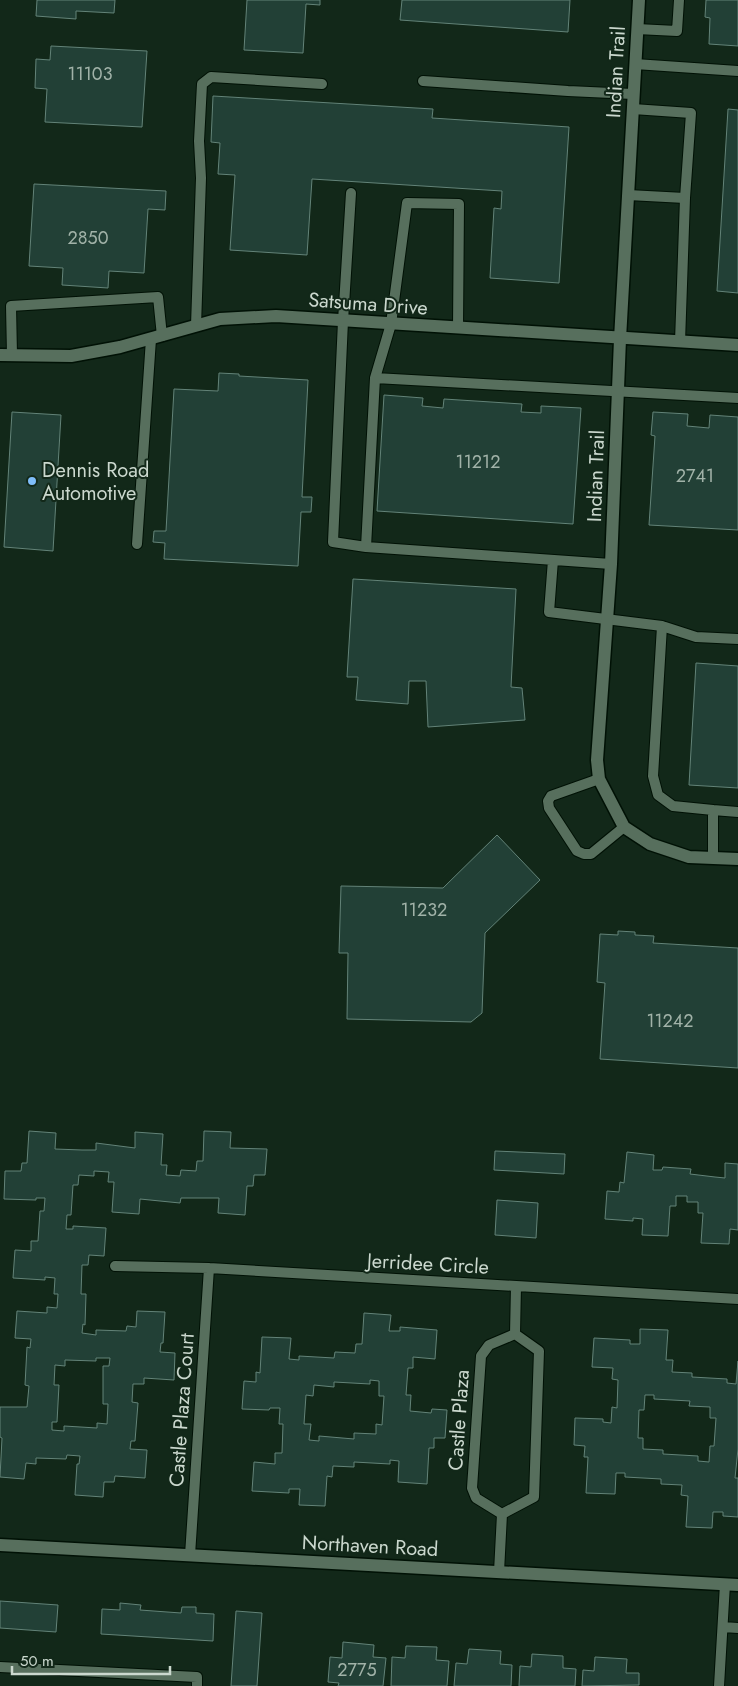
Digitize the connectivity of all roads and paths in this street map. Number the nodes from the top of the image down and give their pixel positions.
1 (639, 0) edge
2 (679, 0) edge
3 (637, 29) junction
4 (635, 64) junction
5 (738, 71) edge
6 (423, 81) dead end
7 (322, 84) dead end
8 (633, 94) junction
9 (633, 109) junction
10 (351, 193) dead end
11 (628, 196) junction
12 (685, 198) junction
13 (343, 321) junction
14 (391, 324) junction
15 (196, 326) junction
16 (458, 328) junction
17 (157, 337) junction
18 (620, 339) junction
19 (680, 342) junction
20 (738, 346) edge
21 (6, 355) edge
22 (375, 378) junction
23 (618, 392) junction
24 (738, 398) edge
25 (137, 544) dead end
26 (366, 547) junction
27 (553, 560) junction
28 (611, 564) junction
29 (607, 620) junction
30 (662, 626) junction
31 (738, 638) edge
32 (599, 779) junction
33 (714, 810) junction
34 (738, 812) edge
35 (624, 827) junction
36 (713, 858) junction
37 (738, 859) edge
38 (115, 1266) dead end
39 (209, 1268) junction
40 (516, 1286) junction
41 (738, 1299) edge
42 (514, 1334) junction
43 (502, 1514) junction
44 (0, 1545) edge
45 (190, 1555) junction
46 (499, 1572) junction
47 (732, 1584) edge
48 (722, 1627) junction
49 (738, 1628) edge
50 (0, 1667) edge
51 (197, 1686) edge
52 (719, 1686) edge

1 - 3 street, Indian Trail
2 - 3 lane
3 - 4 street, Indian Trail
4 - 5 lane
4 - 8 street, Indian Trail
6 - 8 lane
7 - 15 lane
8 - 9 street, Indian Trail
9 - 11 street, Indian Trail
9 - 12 lane
10 - 13 lane
11 - 12 lane
11 - 18 street, Indian Trail
12 - 19 lane
13 - 14 street, Satsuma Drive
13 - 15 street, Satsuma Drive
13 - 26 lane
14 - 16 street, Satsuma Drive
14 - 16 lane
14 - 22 lane
15 - 17 street, Satsuma Drive
16 - 18 street, Satsuma Drive
17 - 21 street, Satsuma Drive
17 - 21 lane
17 - 25 lane
18 - 19 street, Satsuma Drive
18 - 23 street, Indian Trail
19 - 20 street, Satsuma Drive
22 - 23 lane
22 - 26 lane
23 - 24 lane
23 - 28 street, Indian Trail
26 - 27 lane
27 - 28 lane
27 - 29 lane
28 - 29 street, Indian Trail
29 - 30 lane
29 - 32 street, Indian Trail
30 - 31 lane
30 - 33 lane
32 - 35 street, Indian Trail
32 - 35 lane
33 - 34 lane
33 - 36 lane
35 - 36 street, Indian Trail
36 - 37 street, Indian Trail
38 - 39 lane, Jerridee Circle
39 - 40 lane, Jerridee Circle
39 - 45 lane, Castle Plaza Court
40 - 41 lane, Jerridee Circle
40 - 42 lane
42 - 43 lane
42 - 43 lane, Castle Plaza
43 - 46 lane
44 - 45 street, Northaven Road
45 - 46 street, Northaven Road
46 - 47 street, Northaven Road
47 - 48 lane
48 - 49 lane
48 - 52 lane
50 - 51 lane

